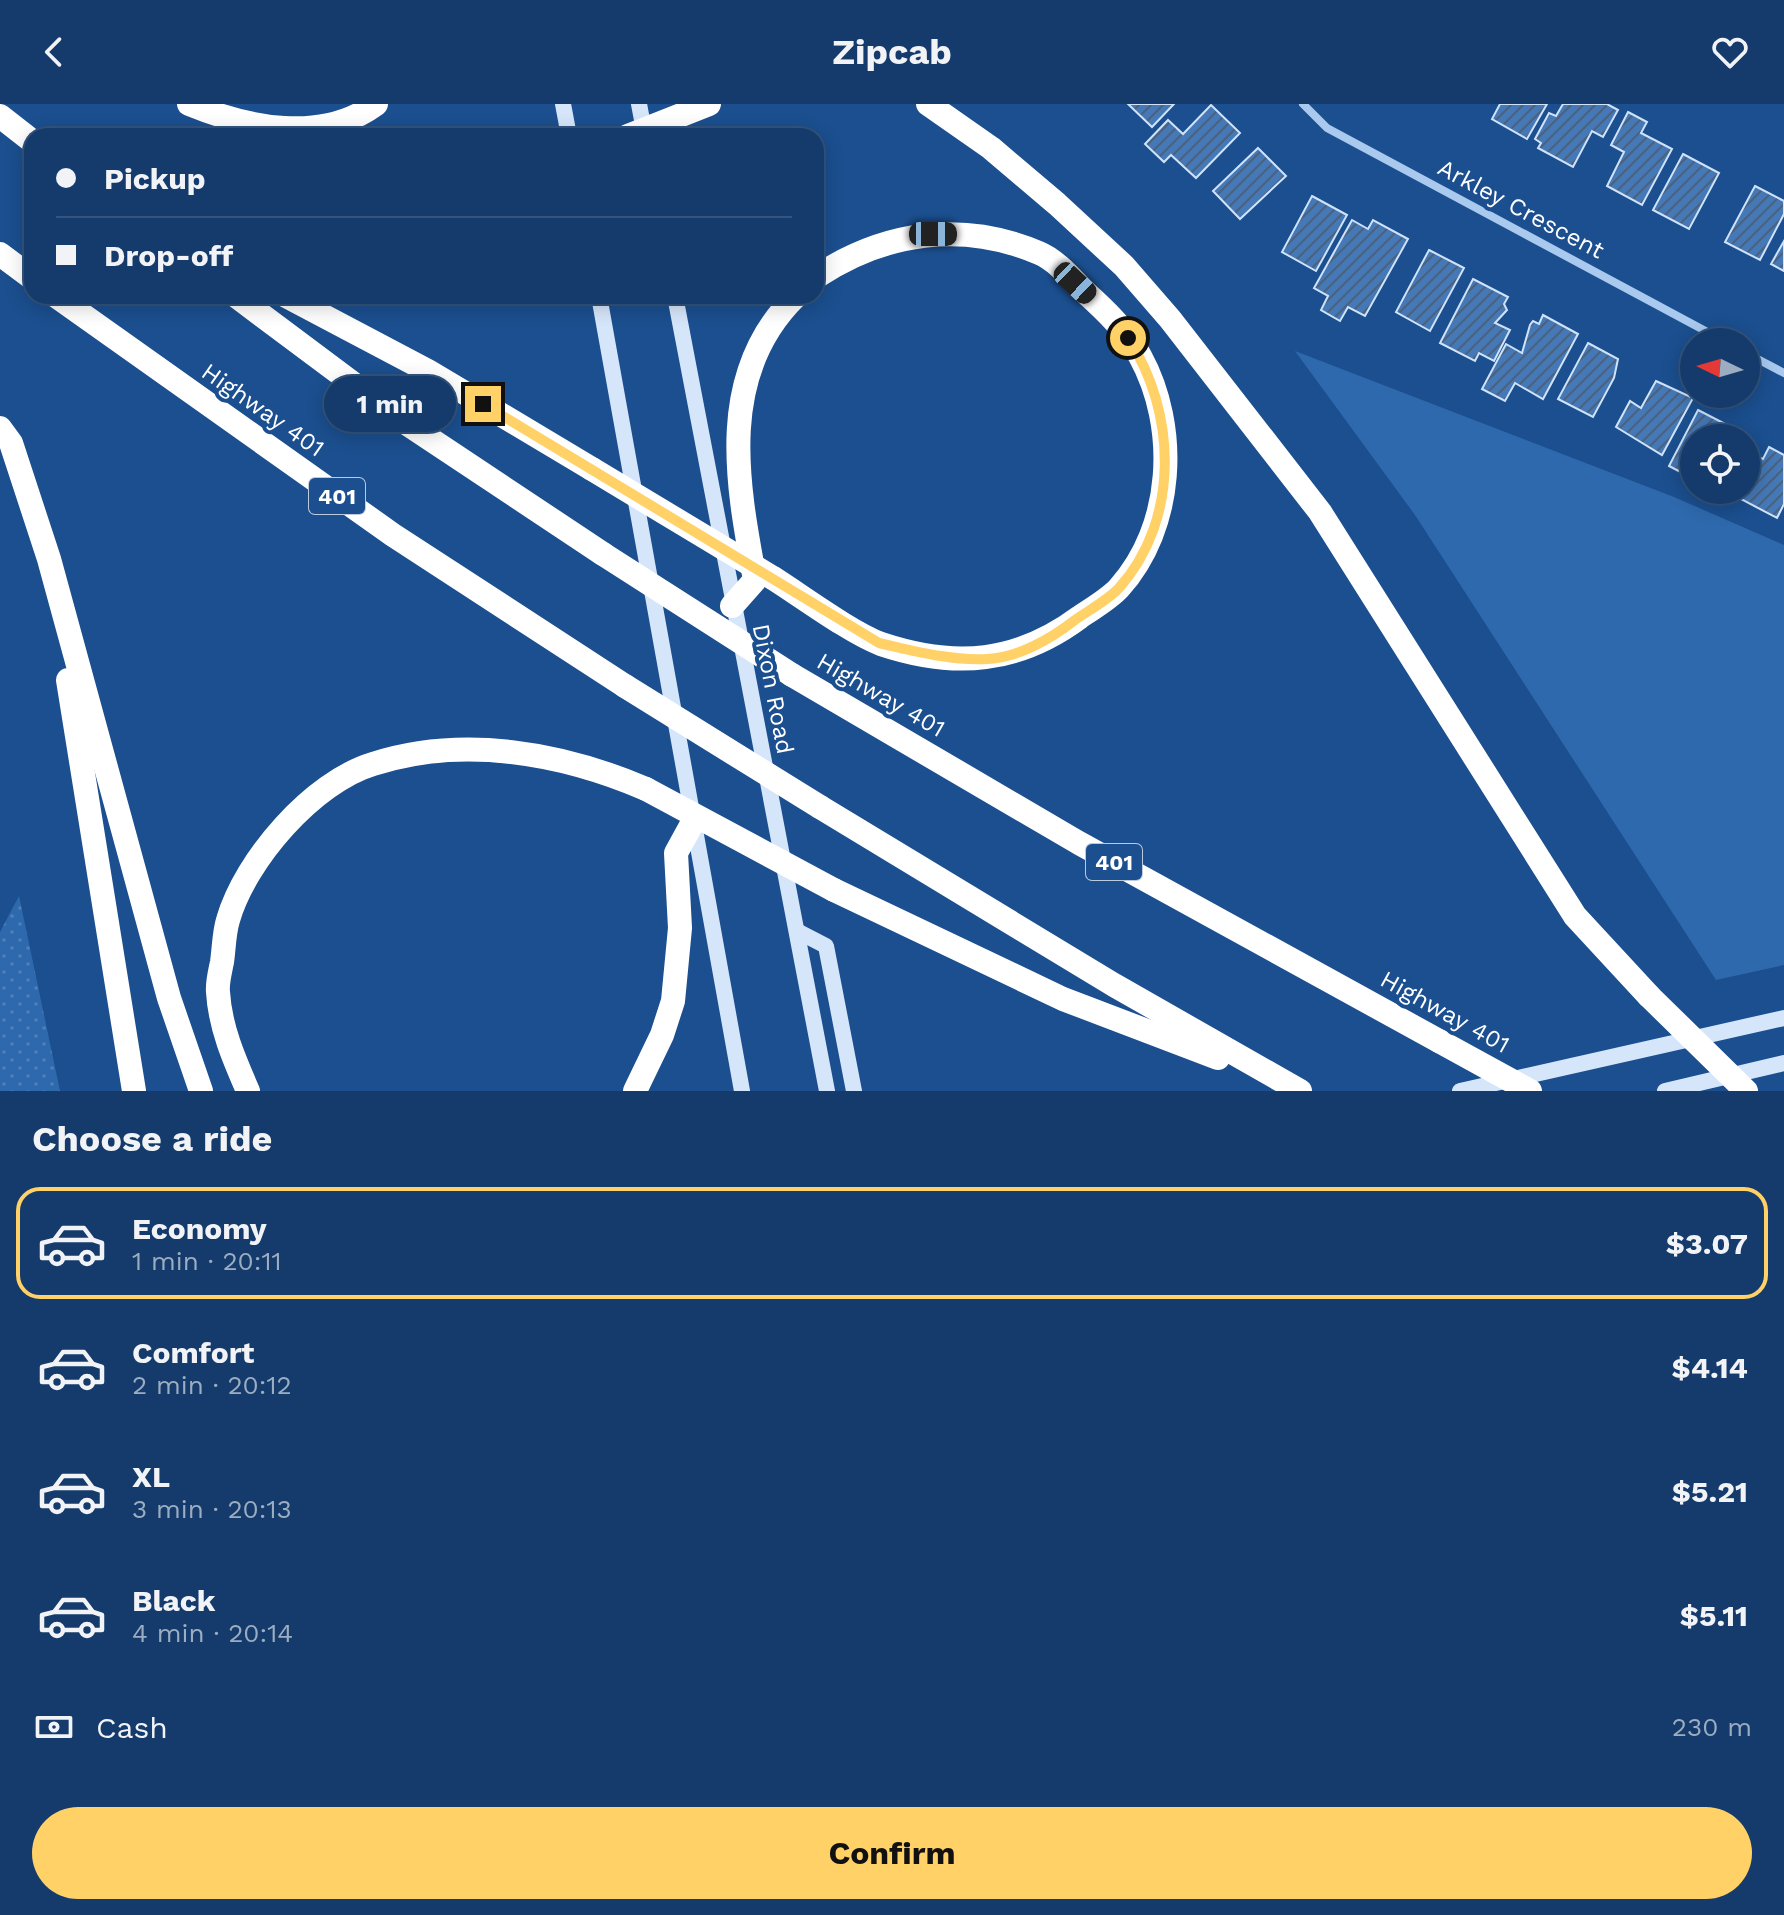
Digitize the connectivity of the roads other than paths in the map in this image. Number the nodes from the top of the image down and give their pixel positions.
1 (189, 104) edge
2 (376, 104) edge
3 (563, 104) edge
4 (639, 104) edge
5 (709, 104) edge
6 (928, 104) edge
7 (1303, 104) edge
8 (0, 116) edge
9 (568, 128) edge
10 (639, 128) edge
11 (653, 128) edge
12 (24, 135) edge
13 (0, 254) edge
14 (24, 272) edge
15 (824, 273) edge
16 (67, 304) edge
17 (247, 304) edge
18 (301, 304) edge
19 (600, 304) edge
20 (676, 304) edge
21 (789, 304) edge
22 (1700, 328) edge
23 (1760, 360) edge
24 (1784, 373) edge
25 (0, 428) edge
26 (49, 559) junction
27 (732, 606) junction
28 (693, 822) junction
29 (797, 931) junction
30 (1784, 1018) edge
31 (1784, 1063) edge
32 (1294, 1088) edge
33 (134, 1091) edge
34 (201, 1091) edge
35 (248, 1091) edge
36 (635, 1091) edge
37 (742, 1091) edge
38 (827, 1091) edge
39 (854, 1091) edge
40 (1460, 1091) edge
41 (1530, 1091) edge
42 (1665, 1091) edge
43 (1746, 1091) edge

1 - 2 highway
3 - 9 main road
4 - 10 main road
5 - 11 highway
6 - 43 highway, bridge
7 - 22 street, Arkley Crescent
8 - 12 highway
13 - 14 highway
15 - 18 highway, bridge
16 - 32 highway, Highway 401 / 401, bridge
17 - 41 highway, Highway 401 / 401, bridge
19 - 28 main road
20 - 27 main road, Dixon Road
21 - 27 highway
23 - 24 street
25 - 26 highway
26 - 33 highway
26 - 34 highway
27 - 29 main road, Dixon Road
28 - 36 highway
28 - 37 main road
29 - 38 main road, Dixon Road
29 - 39 main road
30 - 40 main road
31 - 42 main road
32 - 35 highway, bridge

